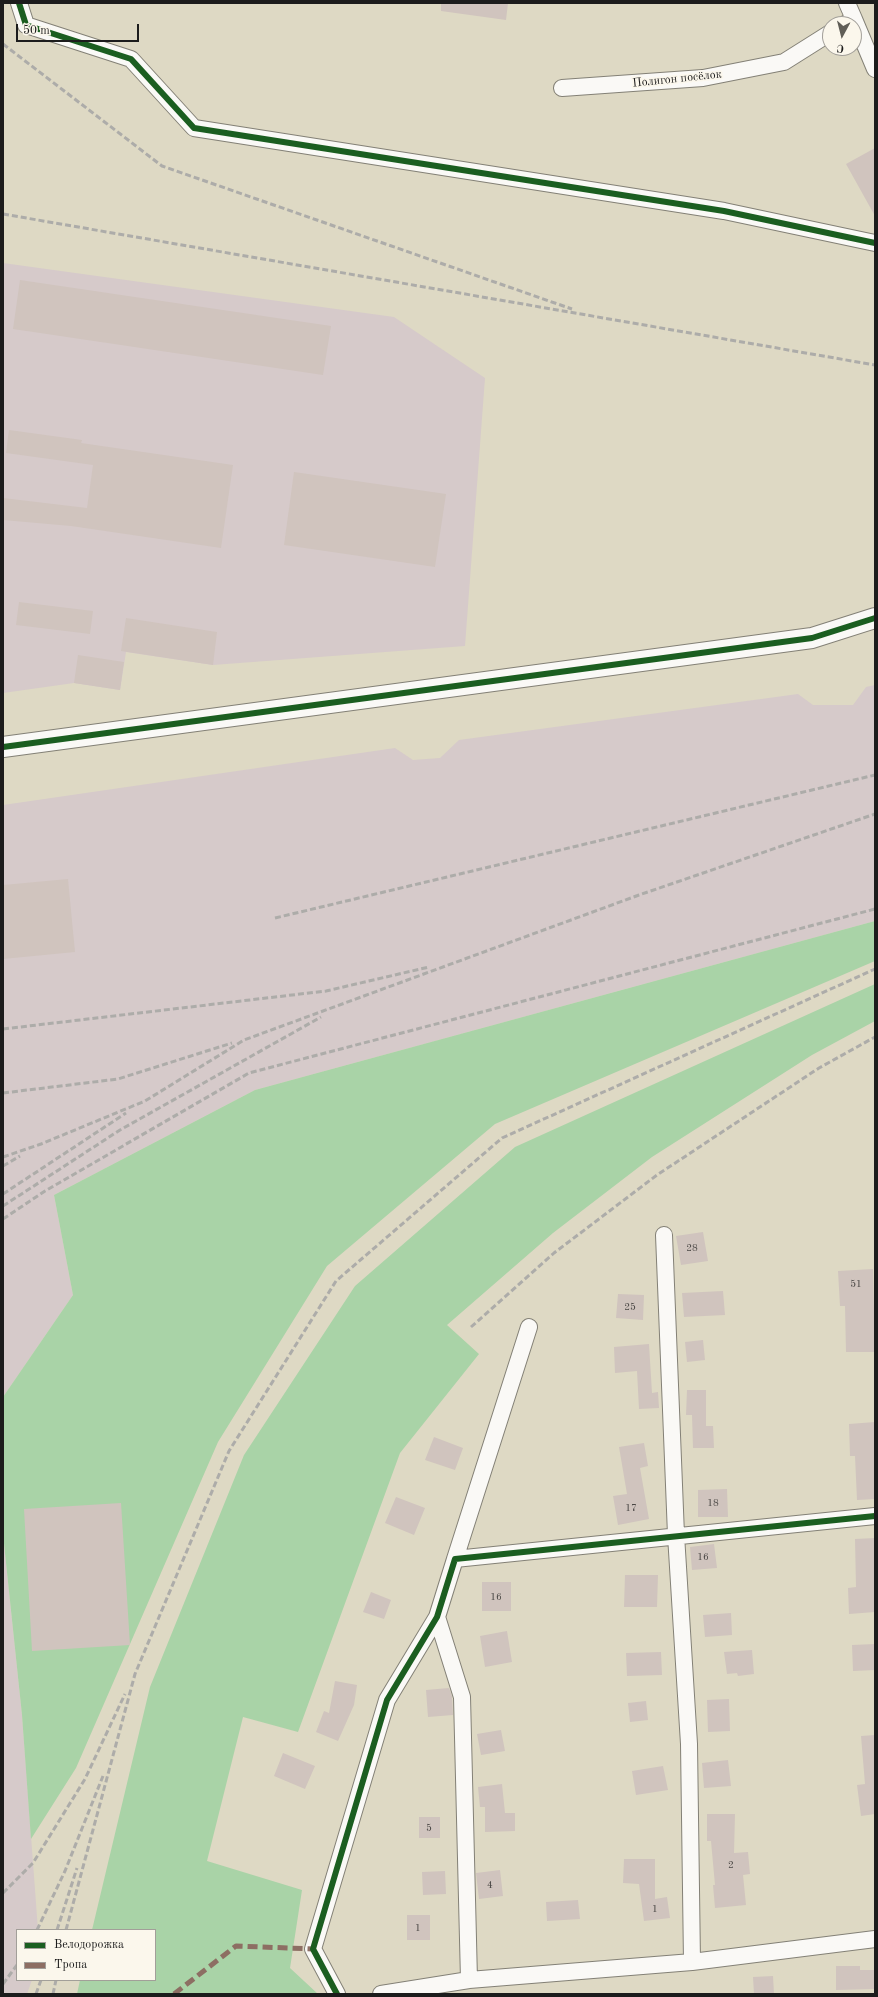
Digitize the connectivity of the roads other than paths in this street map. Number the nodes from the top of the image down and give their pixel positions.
1 (19, 3) edge
2 (847, 3) edge
3 (848, 16) edge
4 (822, 38) edge
5 (862, 42) edge
6 (873, 59) edge
7 (562, 88) dead end
8 (875, 243) edge
9 (875, 618) edge
10 (3, 747) edge
11 (664, 1236) dead end
12 (529, 1327) dead end
13 (875, 1516) edge
14 (676, 1535) junction
15 (455, 1559) junction
16 (437, 1617) junction
17 (875, 1939) edge
18 (692, 1962) junction
19 (469, 1980) junction
20 (337, 1994) edge
21 (381, 1994) edge

1 - 8 street
2 - 3 street
4 - 7 street, Полигон посёлок
5 - 6 street
9 - 10 street
11 - 14 street
12 - 15 street
13 - 14 street
14 - 15 street
14 - 18 street
15 - 16 street
16 - 19 street
16 - 20 street
17 - 18 street
18 - 19 street
19 - 21 street

